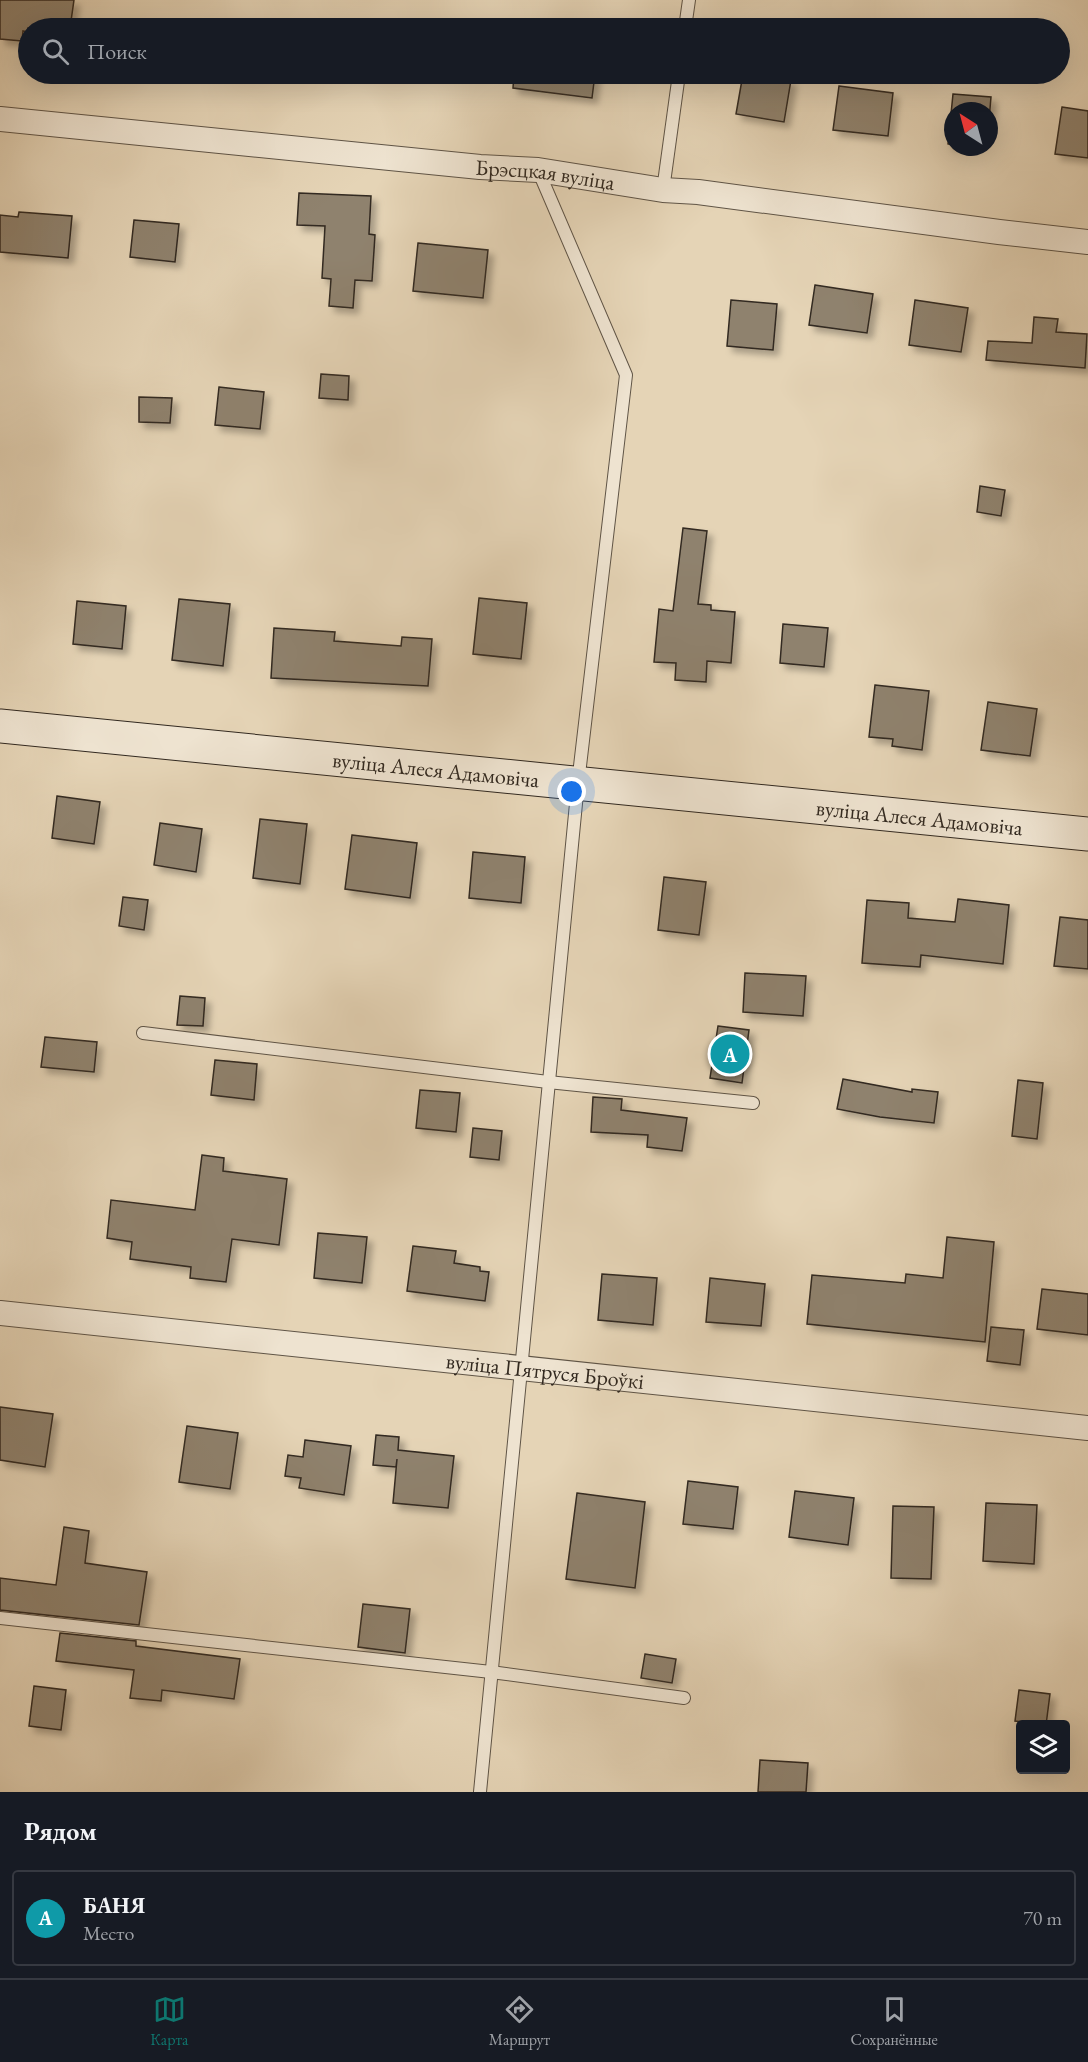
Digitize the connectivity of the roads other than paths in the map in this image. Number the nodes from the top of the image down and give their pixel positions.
1 (689, 0) edge
2 (686, 18) edge
3 (678, 84) edge
4 (0, 119) edge
5 (538, 170) junction
6 (663, 190) junction
7 (1088, 242) edge
8 (0, 726) edge
9 (578, 783) junction
10 (1088, 834) edge
11 (143, 1033) dead end
12 (548, 1083) junction
13 (753, 1103) dead end
14 (0, 1313) edge
15 (520, 1368) junction
16 (1088, 1428) edge
17 (0, 1618) edge
18 (491, 1672) junction
19 (684, 1698) dead end
20 (480, 1792) edge

1 - 2 lane
3 - 6 lane
4 - 5 street, Брэсцкая вуліца
5 - 6 street, Брэсцкая вуліца
5 - 9 lane
6 - 7 street, Брэсцкая вуліца
8 - 9 street, вуліца Алеся Адамовіча
9 - 10 street, вуліца Алеся Адамовіча
9 - 12 lane
11 - 12 lane
12 - 13 lane
12 - 15 lane
14 - 15 street, вуліца Пятруся Броўкі
15 - 16 street, вуліца Пятруся Броўкі
15 - 18 lane
17 - 18 lane
18 - 19 lane
18 - 20 lane

